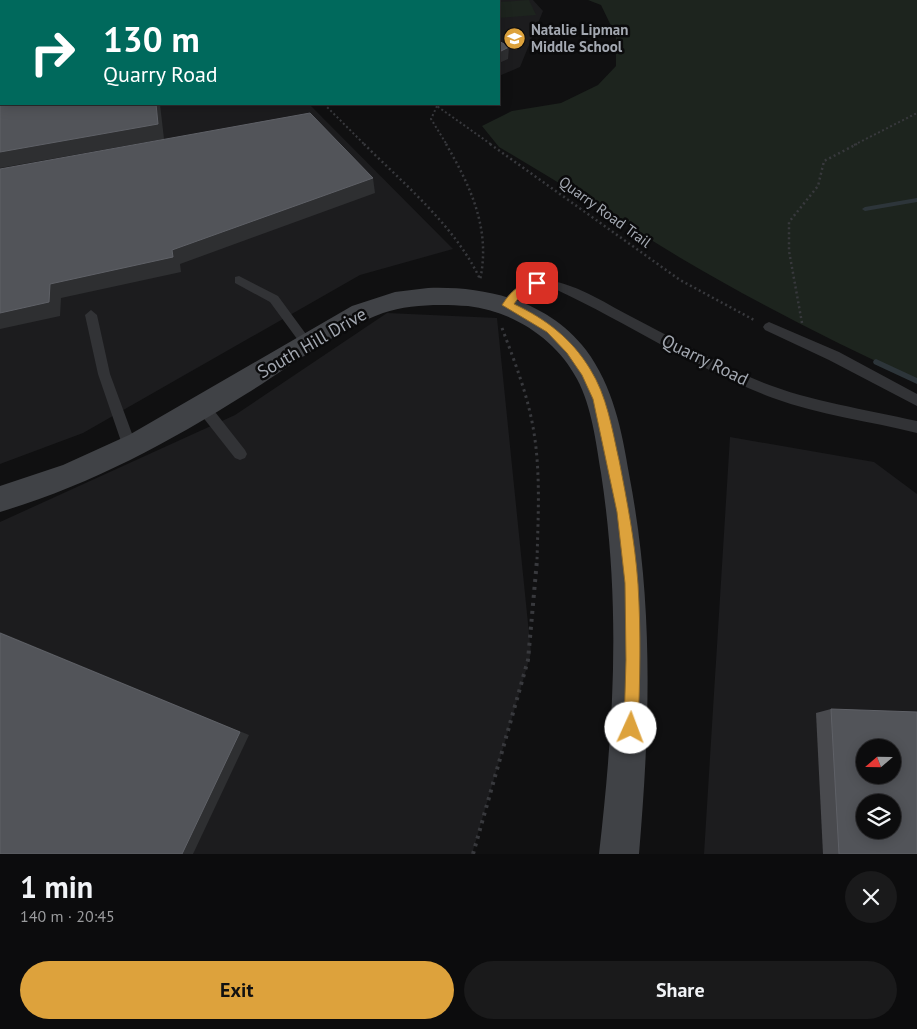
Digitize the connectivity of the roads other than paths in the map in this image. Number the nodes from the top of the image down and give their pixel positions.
1 (239, 280) dead end
2 (488, 296) junction
3 (91, 315) dead end
4 (769, 327) road end
5 (307, 344) junction
6 (917, 400) edge
7 (203, 407) junction
8 (917, 428) edge
9 (130, 450) junction
10 (240, 454) dead end
11 (0, 499) edge
12 (619, 854) edge

1 - 5 lane
2 - 5 street, South Hill Drive
2 - 8 lane, Quarry Road
2 - 12 street, South Hill Drive
3 - 9 lane
4 - 6 lane
5 - 7 street, South Hill Drive
7 - 9 street, South Hill Drive
7 - 10 lane
9 - 11 street, South Hill Drive

